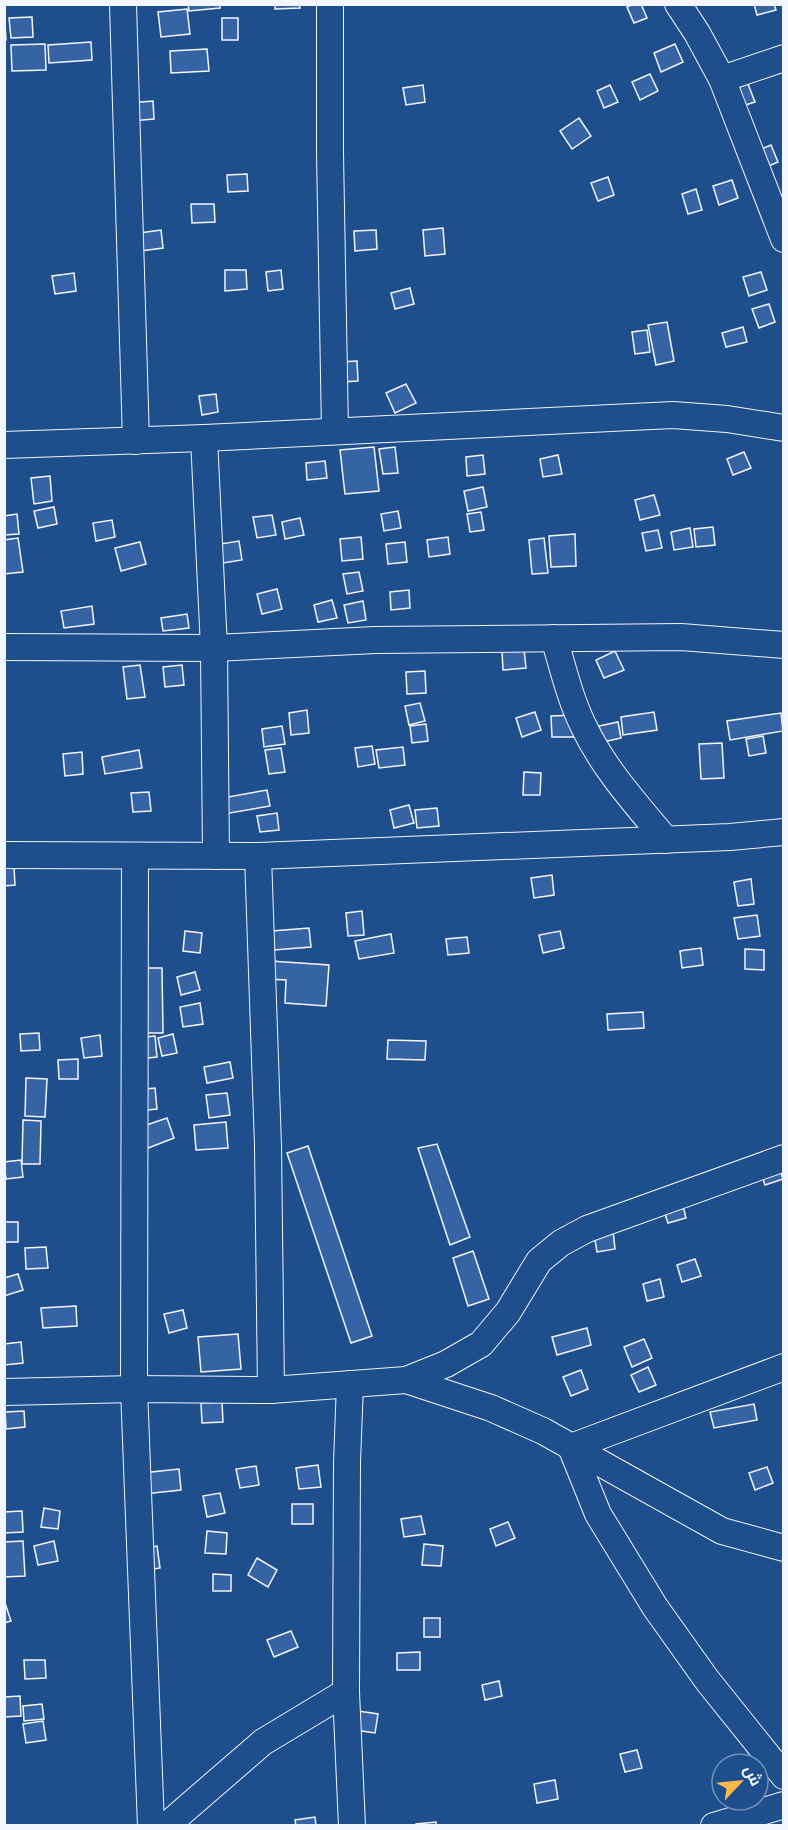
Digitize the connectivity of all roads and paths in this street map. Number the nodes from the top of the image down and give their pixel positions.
1 (123, 4) edge
2 (330, 4) edge
3 (678, 4) edge
4 (783, 58) edge
5 (722, 79) junction
6 (783, 239) edge
7 (783, 428) edge
8 (334, 431) junction
9 (204, 438) junction
10 (136, 441) junction
11 (4, 444) edge
12 (554, 639) junction
13 (783, 645) edge
14 (4, 647) edge
15 (214, 648) junction
16 (783, 832) edge
17 (666, 840) junction
18 (4, 855) edge
19 (135, 856) junction
20 (216, 856) junction
21 (258, 856) junction
22 (783, 1158) edge
23 (783, 1367) edge
24 (406, 1380) junction
25 (350, 1384) junction
26 (134, 1389) junction
27 (271, 1390) junction
28 (4, 1392) edge
29 (571, 1447) junction
30 (783, 1548) edge
31 (346, 1692) junction
32 (783, 1776) edge
33 (783, 1805) edge
34 (151, 1826) edge
35 (166, 1826) edge
36 (352, 1826) edge
37 (714, 1826) edge

1 - 10 street
2 - 8 street
3 - 5 street
4 - 5 street
5 - 6 street
7 - 8 street
8 - 9 street
9 - 10 street
9 - 15 street
10 - 11 street
12 - 13 street
12 - 15 street
12 - 17 street
14 - 15 street
15 - 20 street
16 - 17 street
17 - 21 street
18 - 19 street
19 - 20 street
19 - 26 street
20 - 21 street
21 - 27 street
22 - 24 street
23 - 29 street
24 - 25 street
24 - 29 street
25 - 27 street
25 - 31 street
26 - 27 street
26 - 28 street
26 - 34 street
29 - 30 street
29 - 32 street
31 - 35 street
31 - 36 street
33 - 37 street

